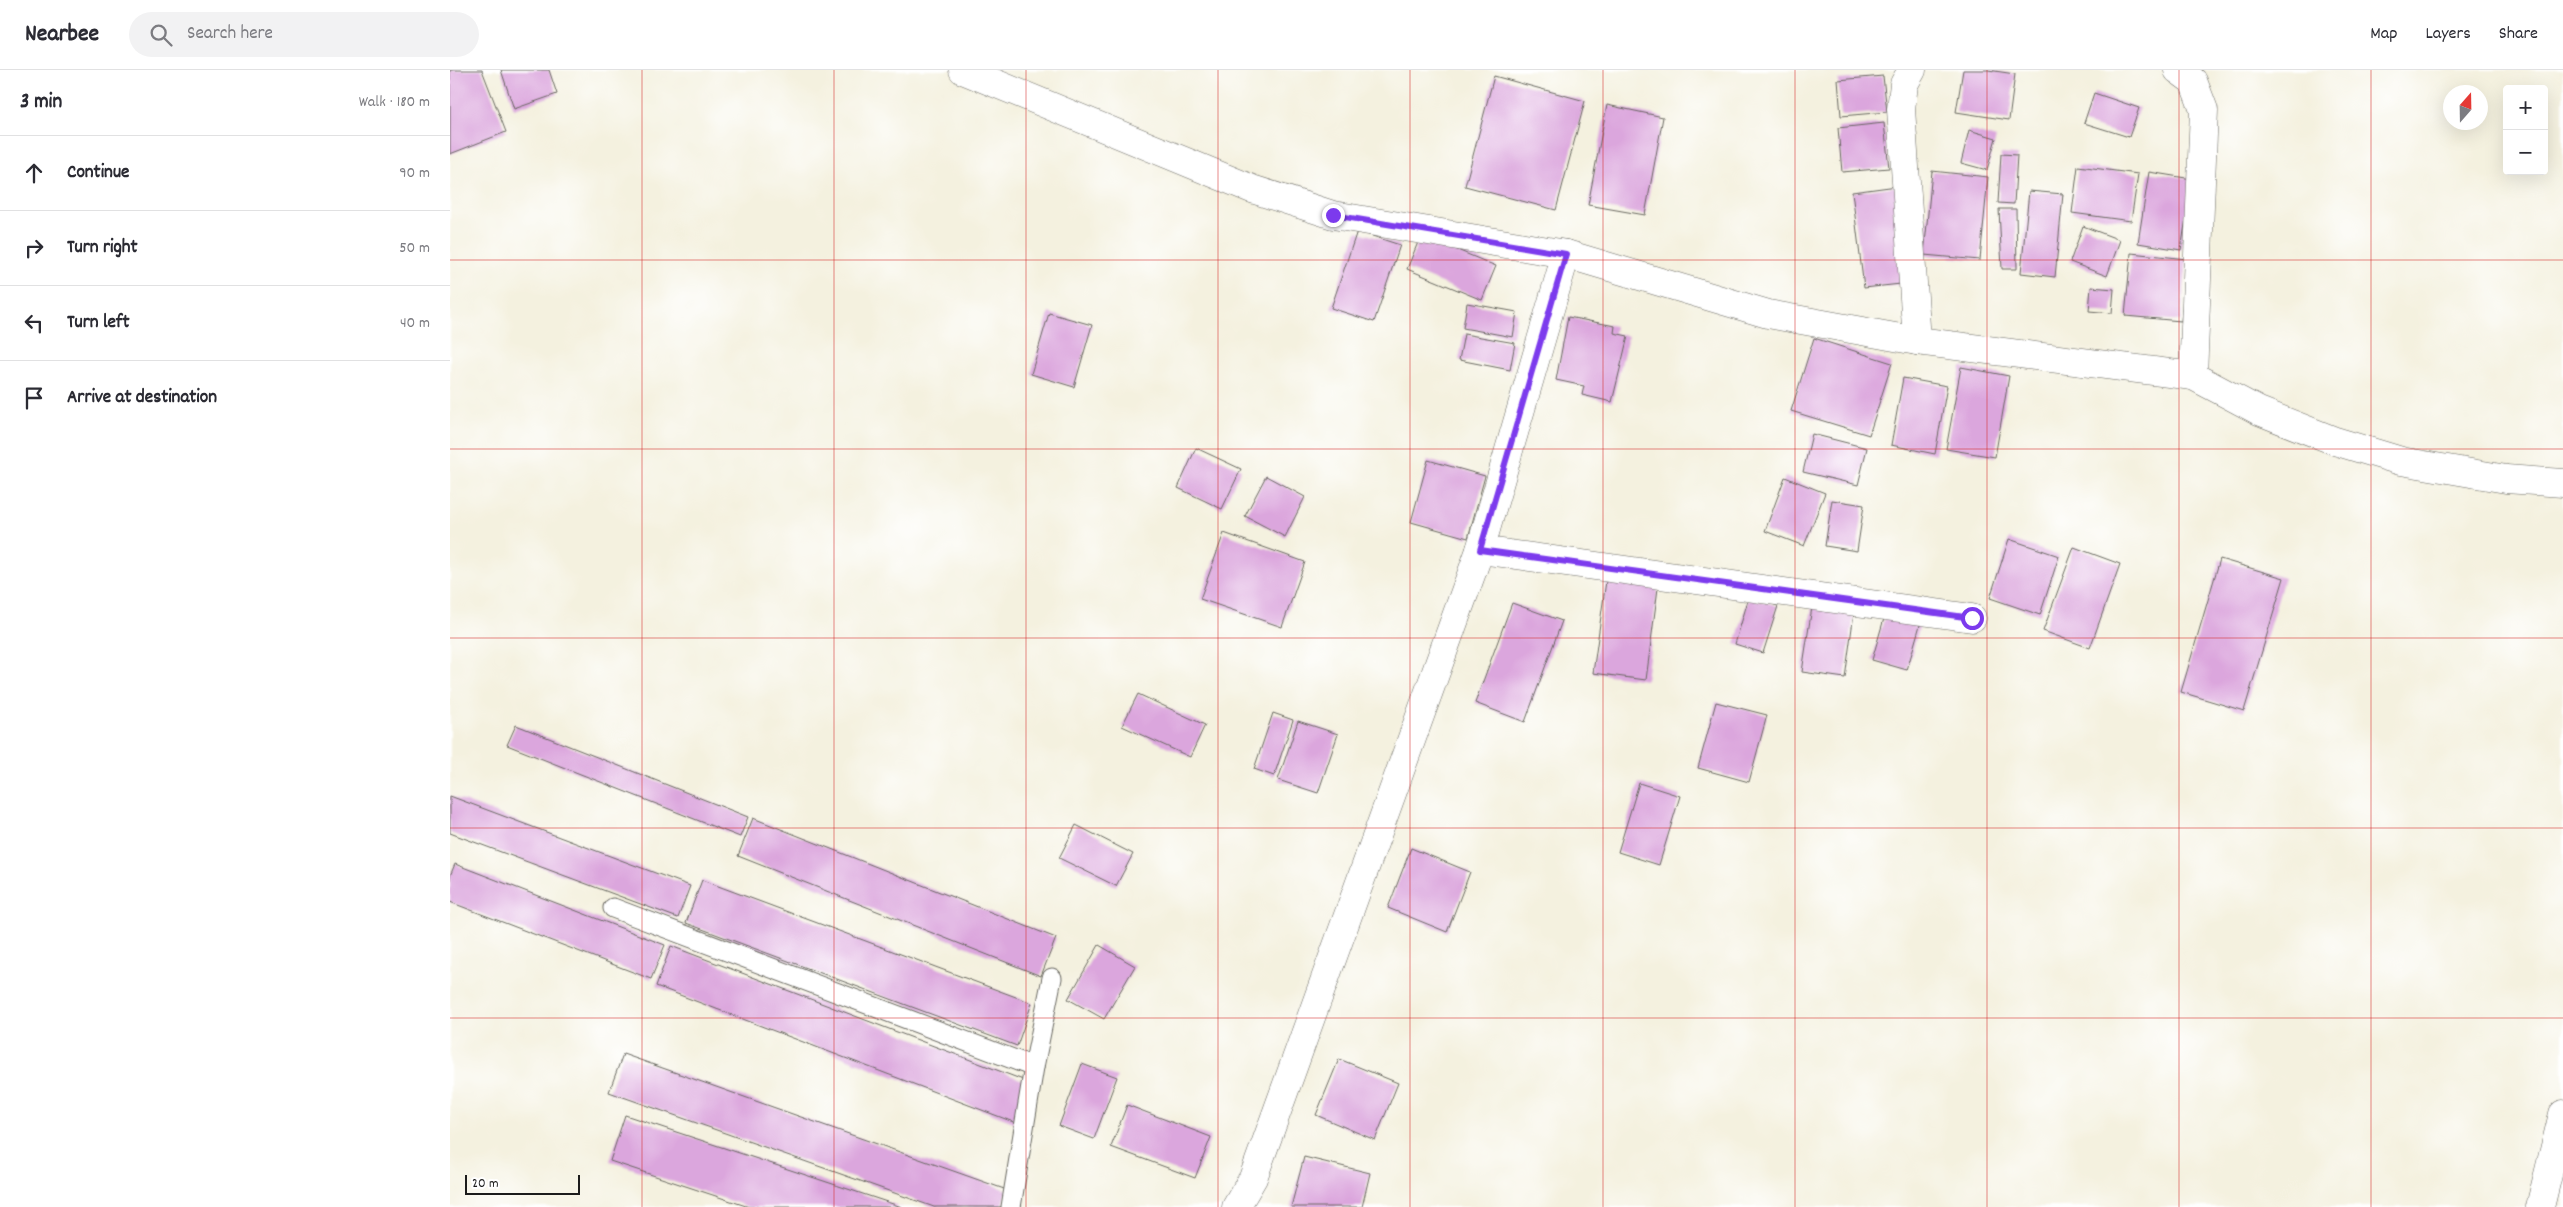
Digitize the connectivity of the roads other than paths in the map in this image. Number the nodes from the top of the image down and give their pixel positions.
1 (964, 70) edge
2 (1912, 70) edge
3 (2178, 70) edge
4 (1566, 254) junction
5 (1917, 342) junction
6 (2193, 376) junction
7 (2563, 483) edge
8 (1480, 550) junction
9 (1972, 618) dead end
10 (613, 908) dead end
11 (1052, 978) dead end
12 (1034, 1068) junction
13 (2562, 1127) edge
14 (1011, 1207) edge
15 (1236, 1207) edge
16 (2540, 1207) edge

1 - 4 street
2 - 5 street
3 - 6 street
4 - 5 street
4 - 8 street
5 - 6 street
6 - 7 street
8 - 9 street
8 - 15 street
10 - 12 lane
11 - 12 lane
12 - 14 lane
13 - 16 street

